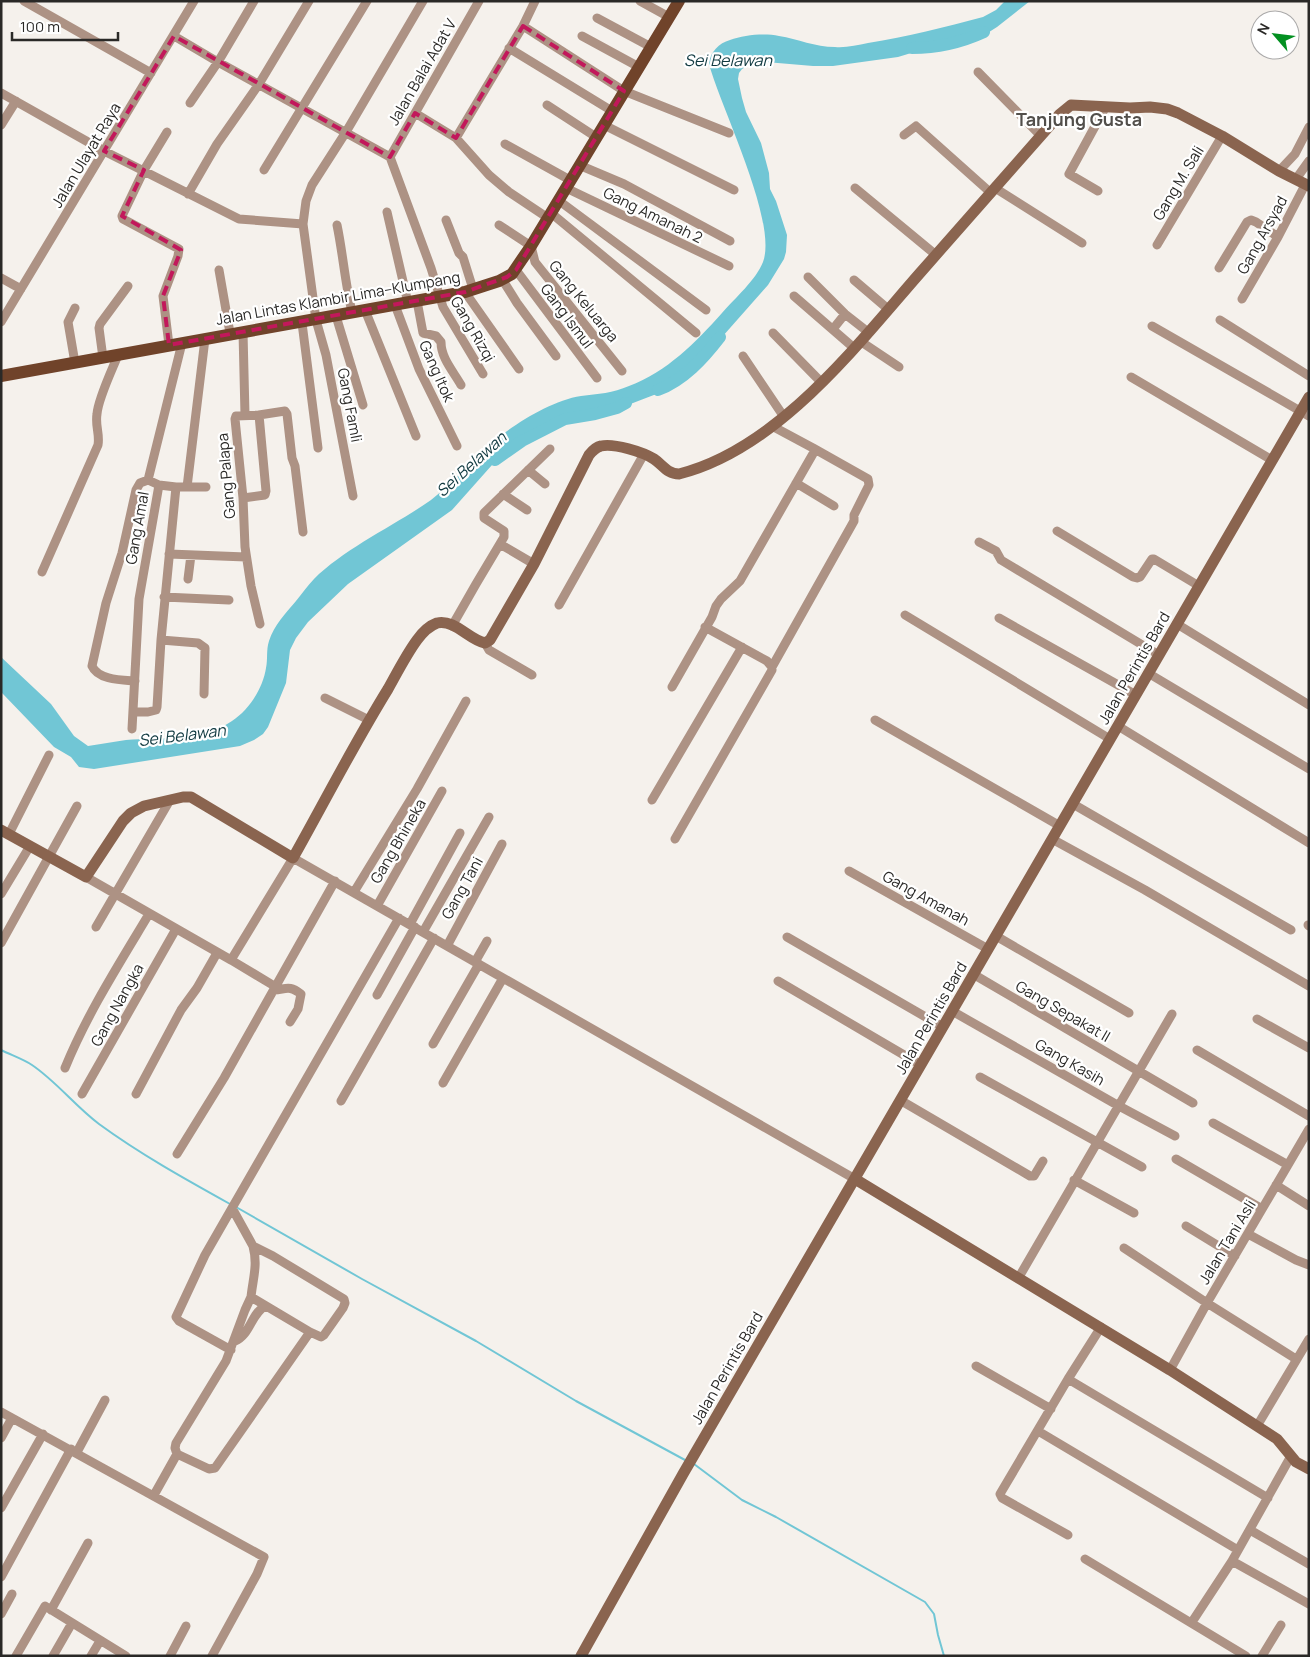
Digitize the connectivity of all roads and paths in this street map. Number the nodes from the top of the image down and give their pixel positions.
1 (24, 1) edge
2 (194, 1) edge
3 (254, 1) edge
4 (310, 1) edge
5 (367, 1) edge
6 (423, 1) edge
7 (479, 1) edge
8 (535, 1) edge
9 (640, 1) edge
10 (679, 1) edge
11 (669, 16) junction
12 (597, 18) dead end
13 (523, 26) junction
14 (174, 36) junction
15 (582, 36) dead end
16 (651, 47) junction
17 (509, 48) junction
18 (218, 62) junction
19 (639, 67) junction
20 (978, 72) dead end
21 (151, 73) junction
22 (259, 84) junction
23 (624, 91) junction
24 (1, 93) edge
25 (16, 101) junction
26 (190, 103) dead end
27 (547, 104) dead end
28 (302, 108) junction
29 (1106, 108) junction
30 (612, 111) junction
31 (415, 113) junction
32 (1, 125) edge
33 (604, 125) junction
34 (1309, 127) edge
35 (167, 132) dead end
36 (346, 132) junction
37 (729, 133) dead end
38 (904, 135) dead end
39 (1041, 136) junction
40 (1222, 136) junction
41 (596, 137) junction
42 (456, 138) junction
43 (505, 144) dead end
44 (104, 151) junction
45 (390, 157) junction
46 (1309, 161) edge
47 (579, 165) junction
48 (144, 170) junction
49 (264, 170) dead end
50 (1279, 171) junction
51 (1303, 183) edge
52 (568, 184) junction
53 (855, 188) dead end
54 (734, 190) dead end
55 (993, 191) junction
56 (1098, 191) dead end
57 (188, 194) junction
58 (558, 200) junction
59 (387, 212) dead end
60 (549, 215) junction
61 (446, 220) dead end
62 (303, 224) junction
63 (337, 225) dead end
64 (499, 225) dead end
65 (1278, 237) junction
66 (730, 241) dead end
67 (1082, 243) dead end
68 (1157, 245) dead end
69 (531, 246) junction
70 (936, 255) junction
71 (729, 266) dead end
72 (1219, 268) dead end
73 (219, 270) dead end
74 (516, 270) junction
75 (808, 277) dead end
76 (1, 278) edge
77 (502, 279) junction
78 (854, 280) dead end
79 (128, 286) dead end
80 (21, 289) junction
81 (469, 290) junction
82 (794, 296) dead end
83 (439, 297) junction
84 (1242, 299) dead end
85 (413, 302) junction
86 (395, 306) junction
87 (75, 308) dead end
88 (888, 309) junction
89 (365, 310) junction
90 (706, 310) dead end
91 (352, 312) junction
92 (845, 314) junction
93 (336, 316) junction
94 (316, 320) junction
95 (1220, 320) dead end
96 (1, 322) edge
97 (302, 323) junction
98 (1152, 326) dead end
99 (833, 329) junction
100 (236, 333) junction
101 (696, 333) dead end
102 (773, 333) dead end
103 (205, 339) junction
104 (861, 340) junction
105 (175, 344) junction
106 (118, 355) junction
107 (556, 356) dead end
108 (743, 356) dead end
109 (103, 358) junction
110 (75, 363) junction
111 (899, 368) dead end
112 (518, 369) dead end
113 (622, 371) dead end
114 (483, 374) dead end
115 (1, 376) edge
116 (1309, 376) edge
117 (1131, 377) dead end
118 (597, 378) dead end
119 (821, 382) junction
120 (460, 385) dead end
121 (1309, 397) edge
122 (363, 405) dead end
123 (1305, 413) edge
124 (245, 415) junction
125 (258, 415) junction
126 (784, 417) junction
127 (772, 426) junction
128 (416, 436) dead end
129 (456, 446) dead end
130 (318, 448) dead end
131 (813, 448) junction
132 (550, 449) dead end
133 (644, 454) junction
134 (1272, 460) junction
135 (528, 470) junction
136 (148, 480) junction
137 (796, 483) junction
138 (546, 484) dead end
139 (159, 485) junction
140 (176, 487) junction
141 (187, 487) junction
142 (206, 487) dead end
143 (503, 494) junction
144 (353, 496) dead end
145 (243, 498) junction
146 (834, 506) dead end
147 (527, 510) dead end
148 (1057, 531) dead end
149 (303, 532) dead end
150 (979, 542) dead end
151 (500, 544) junction
152 (169, 554) junction
153 (190, 555) junction
154 (246, 557) junction
155 (534, 564) junction
156 (42, 572) dead end
157 (188, 579) dead end
158 (1199, 586) junction
159 (164, 597) junction
160 (229, 600) dead end
161 (559, 605) dead end
162 (905, 615) dead end
163 (999, 618) dead end
164 (260, 624) dead end
165 (1177, 624) junction
166 (452, 626) junction
167 (705, 627) junction
168 (161, 640) junction
169 (485, 643) junction
170 (742, 647) junction
171 (1159, 655) junction
172 (772, 666) junction
173 (1148, 673) junction
174 (532, 675) dead end
175 (135, 681) junction
176 (672, 686) dead end
177 (204, 694) dead end
178 (1136, 695) junction
179 (325, 698) dead end
180 (466, 701) dead end
181 (1309, 705) edge
182 (133, 712) junction
183 (369, 720) junction
184 (875, 720) dead end
185 (1118, 726) junction
186 (132, 729) dead end
187 (1110, 739) junction
188 (49, 755) dead end
189 (1309, 769) edge
190 (442, 790) dead end
191 (170, 800) junction
192 (652, 800) dead end
193 (1073, 804) junction
194 (78, 806) dead end
195 (489, 817) dead end
196 (1060, 826) junction
197 (5, 832) edge
198 (460, 833) dead end
199 (675, 839) dead end
200 (1052, 839) junction
201 (1309, 843) edge
202 (502, 844) dead end
203 (30, 846) junction
204 (49, 858) junction
205 (293, 858) junction
206 (850, 872) dead end
207 (86, 877) junction
208 (335, 882) junction
209 (354, 892) junction
210 (1, 894) edge
211 (114, 894) junction
212 (377, 906) junction
213 (150, 914) junction
214 (399, 918) junction
215 (412, 926) junction
216 (96, 927) dead end
217 (176, 929) junction
218 (1291, 930) dead end
219 (423, 932) junction
220 (996, 936) junction
221 (787, 937) dead end
222 (434, 938) junction
223 (487, 941) dead end
224 (1, 943) edge
225 (446, 946) junction
226 (988, 949) junction
227 (217, 953) junction
228 (231, 960) junction
229 (477, 963) junction
230 (973, 974) junction
231 (503, 978) junction
232 (778, 981) dead end
233 (1309, 986) edge
234 (275, 989) junction
235 (378, 995) dead end
236 (952, 1011) junction
237 (1129, 1012) dead end
238 (1172, 1014) dead end
239 (1258, 1019) dead end
240 (290, 1022) dead end
241 (943, 1027) junction
242 (434, 1044) dead end
243 (1309, 1048) edge
244 (1197, 1050) dead end
245 (921, 1065) junction
246 (65, 1068) dead end
247 (1139, 1071) junction
248 (980, 1077) dead end
249 (443, 1083) dead end
250 (82, 1094) dead end
251 (136, 1094) dead end
252 (900, 1100) junction
253 (341, 1101) dead end
254 (1193, 1103) dead end
255 (1119, 1106) junction
256 (1309, 1116) edge
257 (1213, 1123) dead end
258 (1309, 1130) edge
259 (1175, 1136) dead end
260 (1098, 1142) junction
261 (177, 1154) dead end
262 (1176, 1159) dead end
263 (1043, 1161) dead end
264 (1288, 1165) junction
265 (1142, 1167) dead end
266 (854, 1179) junction
267 (1074, 1180) junction
268 (1276, 1186) junction
269 (234, 1204) junction
270 (1309, 1206) edge
271 (1262, 1209) junction
272 (1134, 1213) dead end
273 (1186, 1226) dead end
274 (1248, 1234) junction
275 (253, 1246) junction
276 (1124, 1248) dead end
277 (1235, 1256) junction
278 (1309, 1265) edge
279 (1019, 1277) junction
280 (251, 1297) junction
281 (1207, 1303) junction
282 (265, 1306) junction
283 (1101, 1327) junction
284 (310, 1332) junction
285 (1309, 1339) edge
286 (233, 1345) junction
287 (1296, 1359) junction
288 (976, 1366) dead end
289 (1170, 1370) junction
290 (1068, 1380) junction
291 (105, 1400) dead end
292 (1052, 1409) junction
293 (1, 1412) edge
294 (12, 1418) junction
295 (1257, 1426) junction
296 (1038, 1431) junction
297 (43, 1434) junction
298 (1, 1438) edge
299 (74, 1451) junction
300 (177, 1454) junction
301 (1291, 1456) junction
302 (1309, 1470) edge
303 (154, 1495) junction
304 (1268, 1498) junction
305 (1, 1508) edge
306 (1250, 1530) junction
307 (1068, 1535) dead end
308 (88, 1543) dead end
309 (1238, 1550) junction
310 (1085, 1559) dead end
311 (1232, 1561) junction
312 (1309, 1564) edge
313 (1, 1577) edge
314 (12, 1594) dead end
315 (1309, 1604) edge
316 (51, 1610) junction
317 (1, 1614) edge
318 (1192, 1622) junction
319 (72, 1623) junction
320 (1281, 1625) dead end
321 (186, 1626) dead end
322 (100, 1641) junction
323 (16, 1656) edge
324 (53, 1656) edge
325 (91, 1656) edge
326 (126, 1656) edge
327 (170, 1656) edge
328 (212, 1656) edge
329 (581, 1656) edge
330 (1246, 1656) edge
331 (1262, 1656) edge

1 - 21 street
2 - 14 street, Jalan Ulayat Raya
3 - 18 street
4 - 22 street
5 - 28 street
6 - 36 street, Gang Famli
7 - 31 street, Jalan Balai Adat V
8 - 13 street
9 - 11 street
10 - 11 main road, Jalan Lintas Klambir Lima–Klumpang
11 - 16 main road, Jalan Lintas Klambir Lima–Klumpang
12 - 16 street
13 - 17 street
13 - 23 street
14 - 18 street
14 - 21 street, Jalan Ulayat Raya
15 - 19 street
16 - 19 main road, Jalan Lintas Klambir Lima–Klumpang
17 - 30 street
17 - 42 street
18 - 22 street
18 - 26 street
19 - 23 main road, Jalan Lintas Klambir Lima–Klumpang
20 - 39 street
21 - 44 street, Jalan Ulayat Raya
22 - 28 street
22 - 57 street
23 - 30 main road, Jalan Lintas Klambir Lima–Klumpang
23 - 37 street
24 - 25 street
25 - 32 street
25 - 44 street
27 - 41 street
28 - 36 street
28 - 49 street
29 - 39 street
29 - 40 street
29 - 56 street
30 - 33 main road, Jalan Lintas Klambir Lima–Klumpang
31 - 42 street
31 - 45 street, Jalan Balai Adat V
33 - 41 main road, Jalan Lintas Klambir Lima–Klumpang
33 - 54 street
34 - 50 street
35 - 48 street
36 - 45 street
36 - 62 street, Gang Famli
38 - 55 street
39 - 55 street
40 - 50 street
40 - 68 street, Gang M. Sali
41 - 47 main road, Jalan Lintas Klambir Lima–Klumpang
42 - 60 street
43 - 52 street, Gang Amanah 2
44 - 48 street
44 - 80 street, Jalan Ulayat Raya
45 - 83 street, Gang Rizqi
46 - 51 street, Gang Arsyad
47 - 52 main road, Jalan Lintas Klambir Lima–Klumpang
47 - 66 street
48 - 57 street
48 - 105 street
50 - 51 street
51 - 65 street, Gang Arsyad
52 - 58 main road, Jalan Lintas Klambir Lima–Klumpang
52 - 71 street, Gang Amanah 2
53 - 70 street
55 - 67 street
55 - 70 street
57 - 62 street
58 - 60 main road, Jalan Lintas Klambir Lima–Klumpang
58 - 90 street
59 - 85 street
60 - 69 main road, Jalan Lintas Klambir Lima–Klumpang
60 - 101 street
61 - 81 street
62 - 94 street, Gang Famli
63 - 91 street
64 - 69 street
65 - 72 street
65 - 84 street, Gang Arsyad
69 - 74 main road, Jalan Lintas Klambir Lima–Klumpang
69 - 113 street, Gang Keluarga
70 - 88 street
73 - 100 street, Gang Palapa
74 - 77 main road, Jalan Lintas Klambir Lima–Klumpang
74 - 118 street, Gang Ismul
75 - 92 street
76 - 80 street
77 - 81 main road, Jalan Lintas Klambir Lima–Klumpang
77 - 107 street
78 - 88 street
79 - 109 street
80 - 96 street, Jalan Ulayat Raya
81 - 83 main road, Jalan Lintas Klambir Lima–Klumpang
81 - 112 street
82 - 99 street
83 - 85 main road, Jalan Lintas Klambir Lima–Klumpang
83 - 114 street, Gang Rizqi
85 - 86 main road, Jalan Lintas Klambir Lima–Klumpang
85 - 120 street
86 - 89 main road, Jalan Lintas Klambir Lima–Klumpang
86 - 129 street, Gang Itok
87 - 110 street
88 - 104 street
89 - 91 main road, Jalan Lintas Klambir Lima–Klumpang
89 - 128 street
91 - 93 main road, Jalan Lintas Klambir Lima–Klumpang
92 - 99 street
92 - 104 street
93 - 94 main road, Jalan Lintas Klambir Lima–Klumpang
93 - 122 street
94 - 97 main road, Jalan Lintas Klambir Lima–Klumpang
94 - 144 street, Gang Famli
95 - 116 street
97 - 100 main road, Jalan Lintas Klambir Lima–Klumpang
97 - 130 street
98 - 123 street
99 - 104 street
100 - 103 main road, Jalan Lintas Klambir Lima–Klumpang
100 - 124 street, Gang Palapa
102 - 119 street
103 - 105 main road, Jalan Lintas Klambir Lima–Klumpang
103 - 141 street
104 - 111 street
104 - 119 street
105 - 106 main road, Jalan Lintas Klambir Lima–Klumpang
105 - 136 street, Gang Amal
106 - 109 main road, Jalan Lintas Klambir Lima–Klumpang
106 - 156 street
108 - 126 street
109 - 110 main road, Jalan Lintas Klambir Lima–Klumpang
110 - 115 main road, Jalan Lintas Klambir Lima–Klumpang
117 - 134 street
119 - 126 street
121 - 123 street, Jalan Perintis Bard
123 - 134 street, Jalan Perintis Bard
124 - 125 street
124 - 145 street, Gang Palapa
125 - 145 street
125 - 149 street
126 - 127 street
127 - 131 street
127 - 133 street
131 - 137 street
131 - 172 street
132 - 135 street
133 - 155 street
133 - 161 street
134 - 158 street, Jalan Perintis Bard
135 - 138 street
135 - 143 street
136 - 139 street, Gang Amal
136 - 175 street
137 - 146 street
137 - 167 street
139 - 140 street
139 - 175 street, Gang Amal
140 - 141 street
140 - 152 street
141 - 142 street
143 - 147 street
143 - 151 street
145 - 154 street, Gang Palapa
148 - 158 street
150 - 171 street
151 - 155 street
151 - 166 street
152 - 153 street
152 - 159 street
153 - 154 street
153 - 157 street
154 - 164 street, Gang Palapa
155 - 169 street
158 - 165 street, Jalan Perintis Bard
159 - 160 street
159 - 168 street
162 - 187 street
163 - 178 street
165 - 171 street, Jalan Perintis Bard
165 - 181 street
166 - 169 street
166 - 183 street
167 - 170 street
167 - 176 street
168 - 177 street
168 - 182 street
169 - 174 street
170 - 172 street
170 - 192 street
171 - 173 street, Jalan Perintis Bard
172 - 199 street
173 - 178 street, Jalan Perintis Bard
173 - 189 street
175 - 182 street, Gang Amal
178 - 185 street, Jalan Perintis Bard
179 - 183 street
180 - 209 street
182 - 186 street, Gang Amal
183 - 205 street
184 - 196 street
185 - 187 street, Jalan Perintis Bard
185 - 201 street
187 - 193 street, Jalan Perintis Bard
188 - 197 street
190 - 212 street, Gang Bhineka
191 - 205 street
191 - 207 street
191 - 211 street
193 - 196 street, Jalan Perintis Bard
193 - 218 street
194 - 204 street
195 - 219 street
196 - 200 street, Jalan Perintis Bard
197 - 203 street
198 - 215 street
200 - 220 street, Jalan Perintis Bard
200 - 233 street
202 - 225 street, Gang Tani
203 - 204 street
203 - 210 street
204 - 207 street
204 - 224 street
205 - 208 street
205 - 228 street
206 - 226 street, Gang Amanah
207 - 211 street
208 - 209 street
208 - 234 street
209 - 212 street
211 - 213 street
211 - 216 street
212 - 214 street
213 - 217 street
213 - 246 street
214 - 215 street
214 - 269 street
215 - 219 street
215 - 235 street
217 - 227 street
217 - 250 street, Gang Nangka
219 - 222 street
220 - 226 street, Jalan Perintis Bard
220 - 237 street
221 - 241 street
222 - 225 street
222 - 253 street
223 - 229 street
225 - 229 street
226 - 230 street, Jalan Perintis Bard
227 - 228 street
227 - 251 street
228 - 234 street
229 - 231 street
229 - 242 street
230 - 236 street, Jalan Perintis Bard
230 - 247 street, Gang Sepakat II
231 - 249 street
231 - 266 street
232 - 245 street
234 - 240 street
234 - 261 street
236 - 241 street, Jalan Perintis Bard
236 - 255 street, Gang Kasih
238 - 247 street
239 - 243 street
241 - 245 street, Jalan Perintis Bard
244 - 256 street
245 - 252 street, Jalan Perintis Bard
247 - 254 street, Gang Sepakat II
247 - 255 street
248 - 260 street
252 - 263 street
252 - 266 street, Jalan Perintis Bard
255 - 259 street, Gang Kasih
255 - 260 street
257 - 264 street
258 - 264 street, Jalan Tani Asli
260 - 265 street
260 - 267 street
262 - 271 street
264 - 268 street, Jalan Tani Asli
266 - 279 street
266 - 329 street, Jalan Perintis Bard
267 - 272 street
267 - 279 street
268 - 270 street
268 - 271 street, Jalan Tani Asli
269 - 275 street
269 - 286 street
271 - 274 street, Jalan Tani Asli
273 - 277 street
274 - 277 street, Jalan Tani Asli
274 - 278 street
275 - 280 street
275 - 284 street
276 - 281 street
277 - 281 street, Jalan Tani Asli
279 - 283 street
280 - 282 street
280 - 286 street
281 - 287 street
281 - 289 street, Jalan Tani Asli
282 - 284 street
282 - 286 street
283 - 289 street
283 - 290 street
284 - 300 street
285 - 287 street
286 - 300 street
287 - 295 street
288 - 292 street
289 - 295 street
290 - 292 street
290 - 304 street
291 - 299 street
292 - 296 street
293 - 294 street
294 - 297 street
294 - 298 street
295 - 301 street
296 - 307 street
296 - 309 street
297 - 299 street
297 - 305 street
299 - 303 street
299 - 313 street
300 - 303 street
301 - 302 street
301 - 304 street
303 - 328 street
304 - 306 street
306 - 309 street
306 - 312 street
308 - 316 street
309 - 311 street
310 - 318 street
311 - 315 street
311 - 318 street
314 - 317 street
316 - 319 street
316 - 323 street
318 - 330 street
319 - 322 street
319 - 324 street
320 - 331 street
321 - 327 street
322 - 325 street
322 - 326 street

